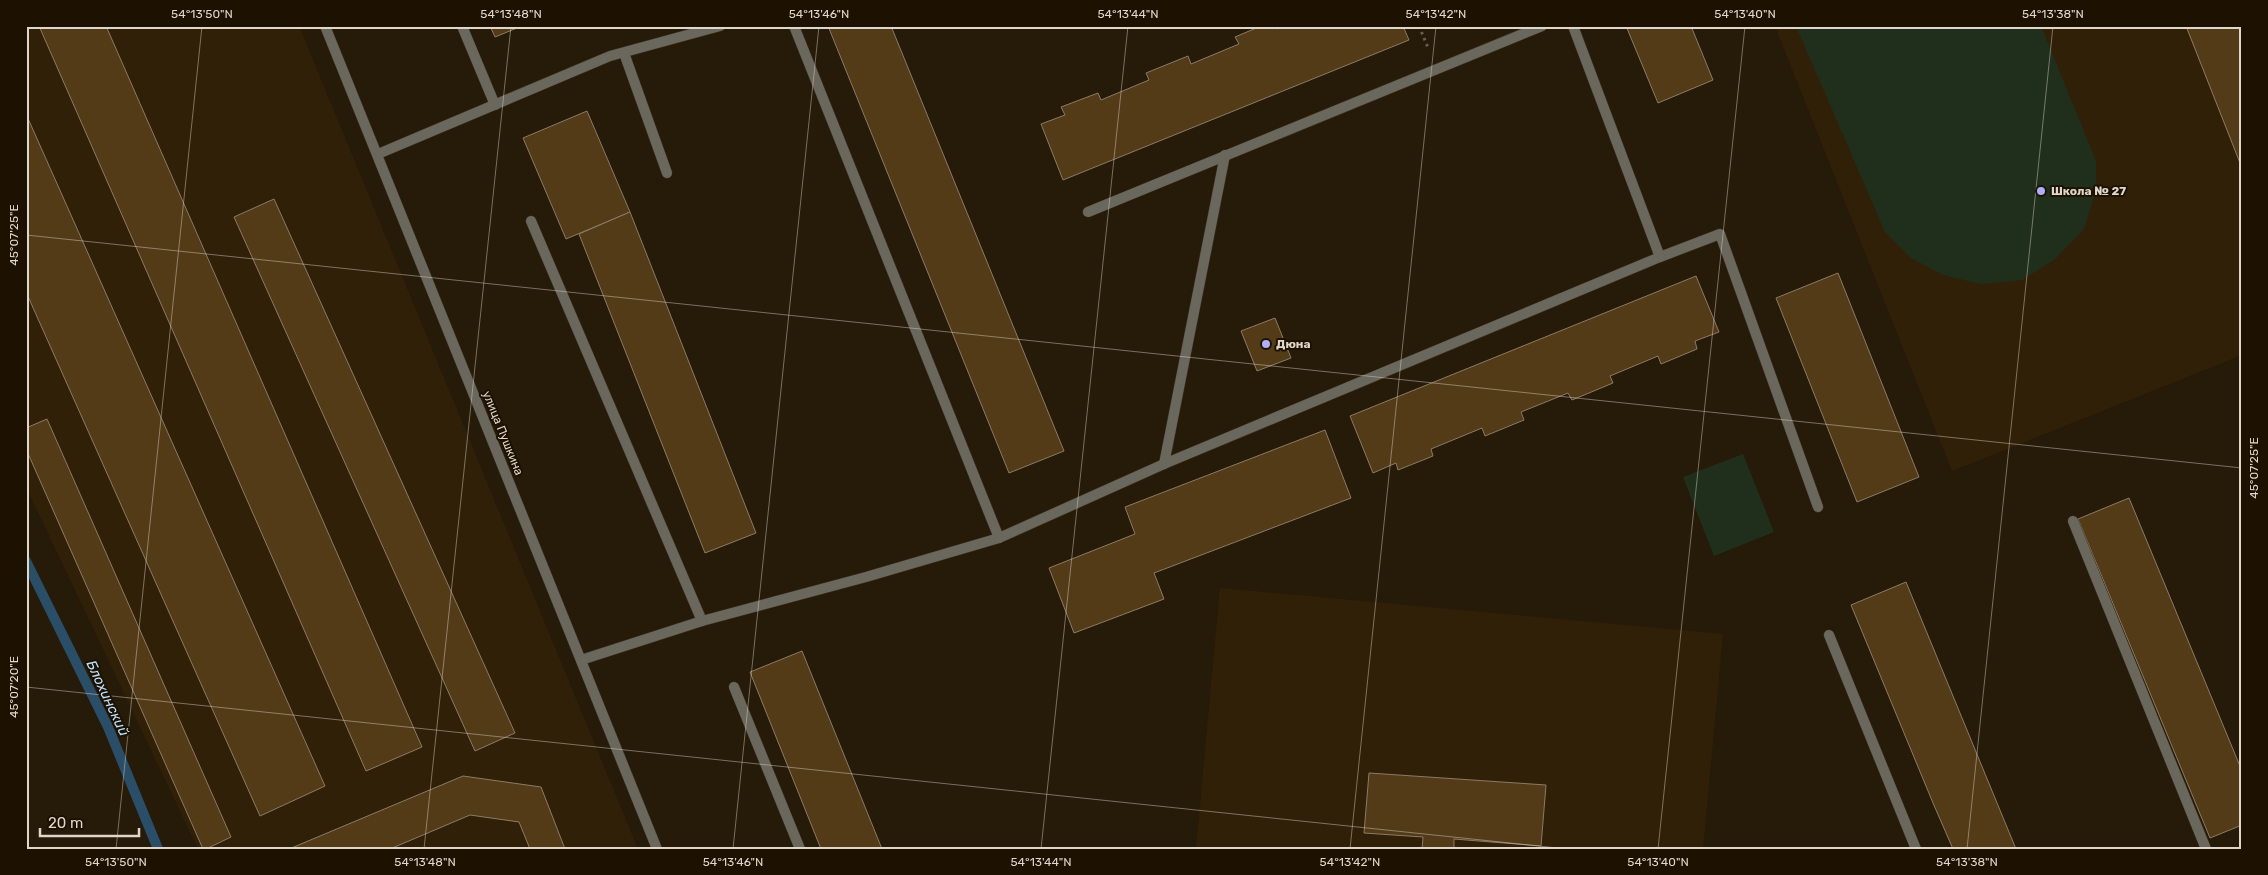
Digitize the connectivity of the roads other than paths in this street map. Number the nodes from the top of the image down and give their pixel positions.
1 (325, 26) edge
2 (462, 26) edge
3 (720, 26) edge
4 (794, 26) edge
5 (1542, 26) edge
6 (1573, 26) edge
7 (624, 52) junction
8 (495, 105) junction
9 (378, 154) junction
10 (1225, 155) junction
11 (667, 173) dead end
12 (1088, 212) dead end
13 (532, 221) dead end
14 (1660, 256) junction
15 (1164, 464) junction
16 (1818, 507) dead end
17 (2073, 521) dead end
18 (999, 538) junction
19 (702, 621) junction
20 (1830, 635) dead end
21 (581, 660) junction
22 (734, 688) dead end
23 (657, 849) edge
24 (800, 849) edge
25 (1916, 849) edge
26 (2206, 849) edge

1 - 9 street, улица Пушкина
2 - 8 street
3 - 7 street
4 - 18 street
5 - 10 street
6 - 14 street
7 - 8 street
7 - 11 street
8 - 9 street
9 - 21 street, улица Пушкина
10 - 12 street
10 - 15 street
13 - 19 street
14 - 15 street
14 - 16 street
15 - 18 street
17 - 26 street
18 - 19 street
19 - 21 street
20 - 25 street
21 - 23 street, улица Пушкина
22 - 24 street

